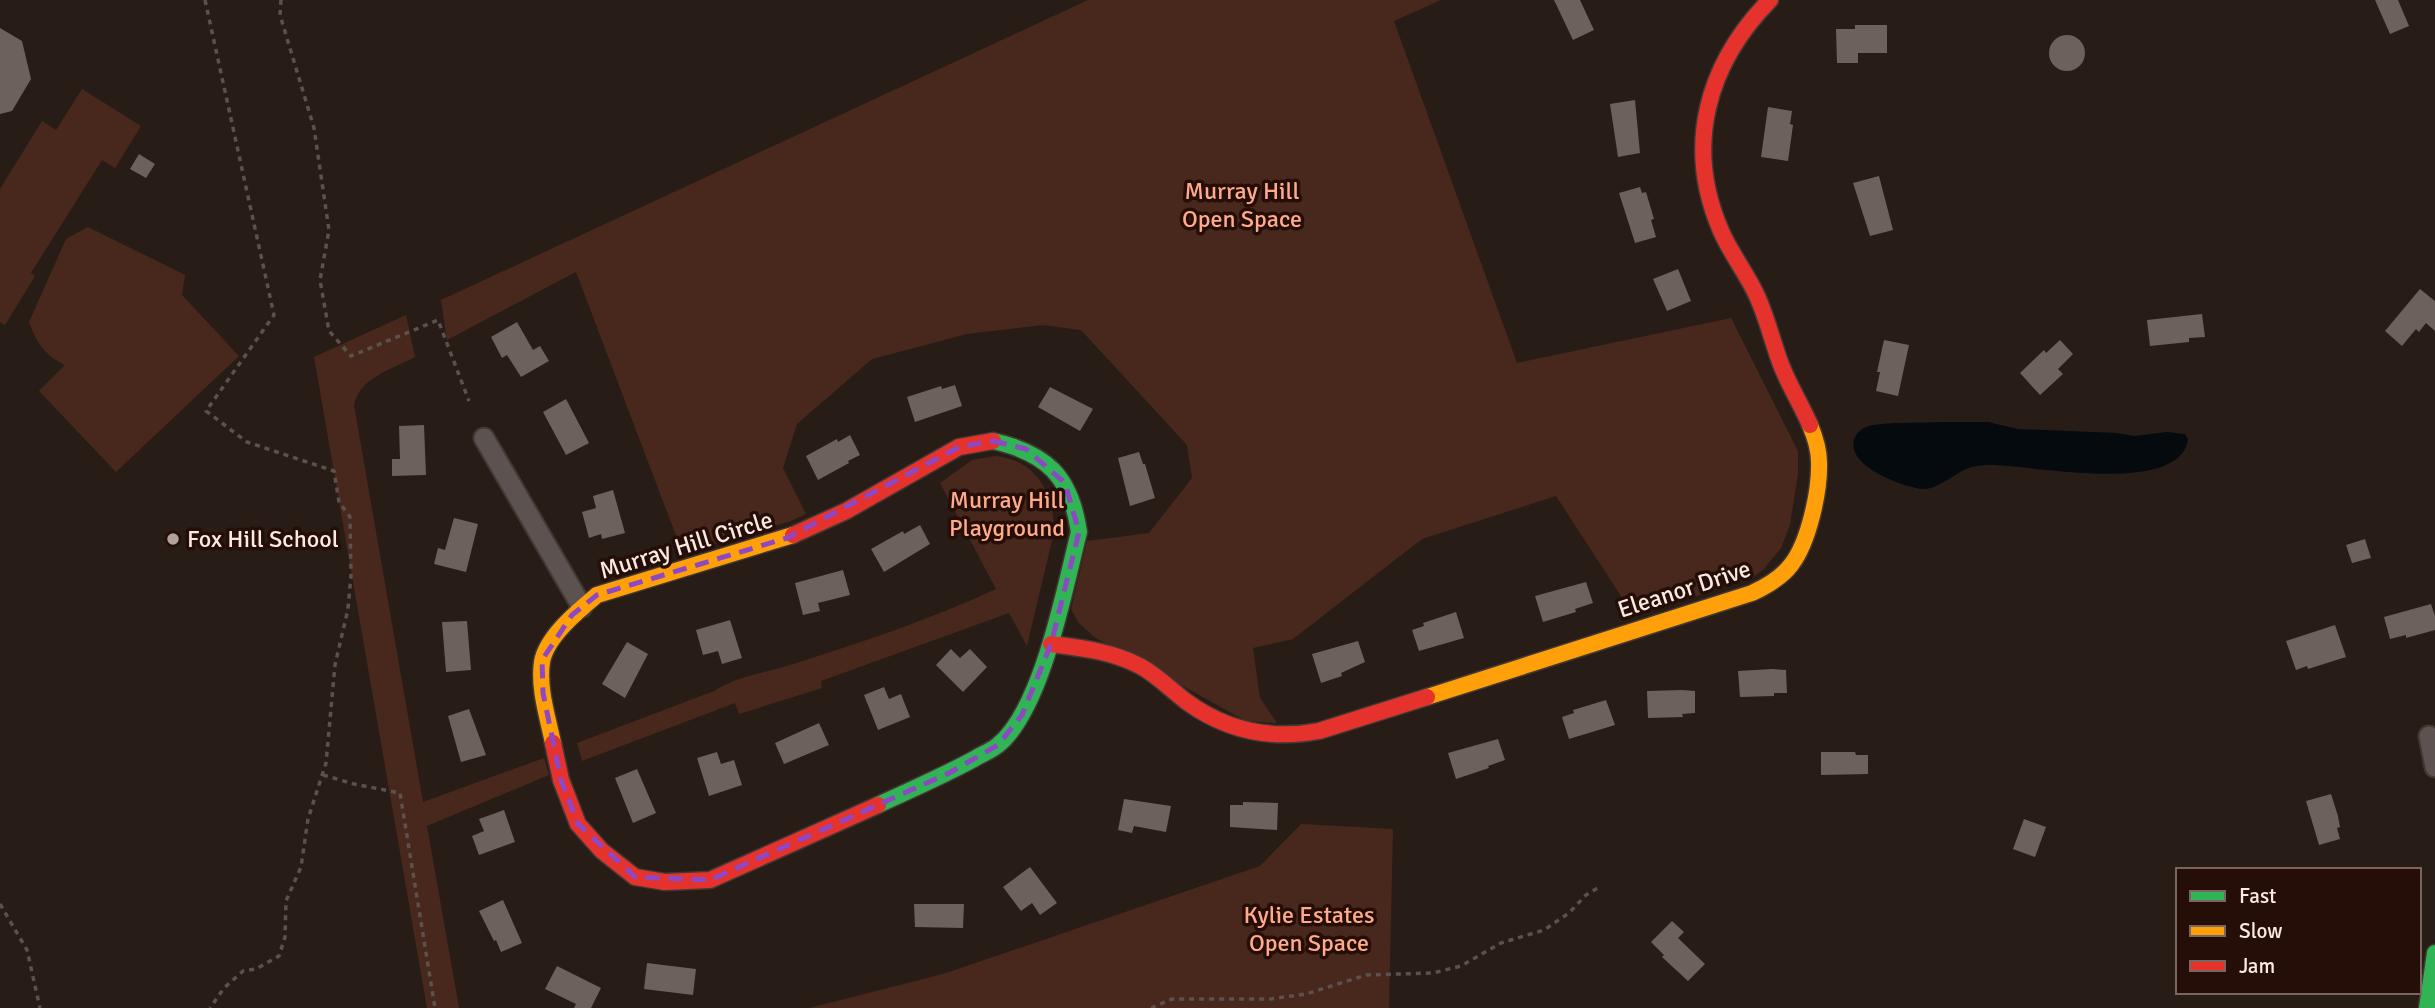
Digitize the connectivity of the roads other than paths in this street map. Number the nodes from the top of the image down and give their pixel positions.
1 (1770, 0) edge
2 (484, 438) dead end
3 (582, 607) junction
4 (1051, 644) junction
5 (2429, 736) dead end
6 (2435, 767) edge
7 (2435, 953) edge
8 (2427, 1008) edge

1 - 4 street, Eleanor Drive
2 - 3 street
3 - 4 street, Murray Hill Circle
3 - 4 street, Murray Hill Circle
5 - 6 street
7 - 8 street

